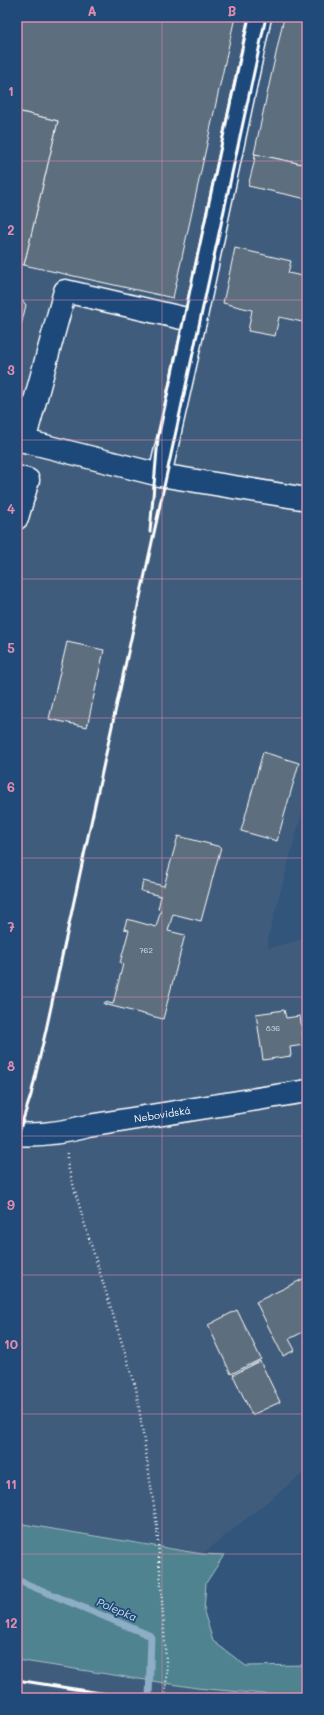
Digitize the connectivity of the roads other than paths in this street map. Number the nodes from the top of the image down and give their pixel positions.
1 (260, 17) edge
2 (195, 321) junction
3 (20, 440) edge
4 (160, 474) junction
5 (17, 477) edge
6 (307, 499) edge
7 (17, 518) edge
8 (307, 1091) edge
9 (17, 1134) edge

1 - 2 street
2 - 3 street
2 - 4 street
3 - 4 street
4 - 6 street
5 - 7 street
8 - 9 street, Nebovidská

